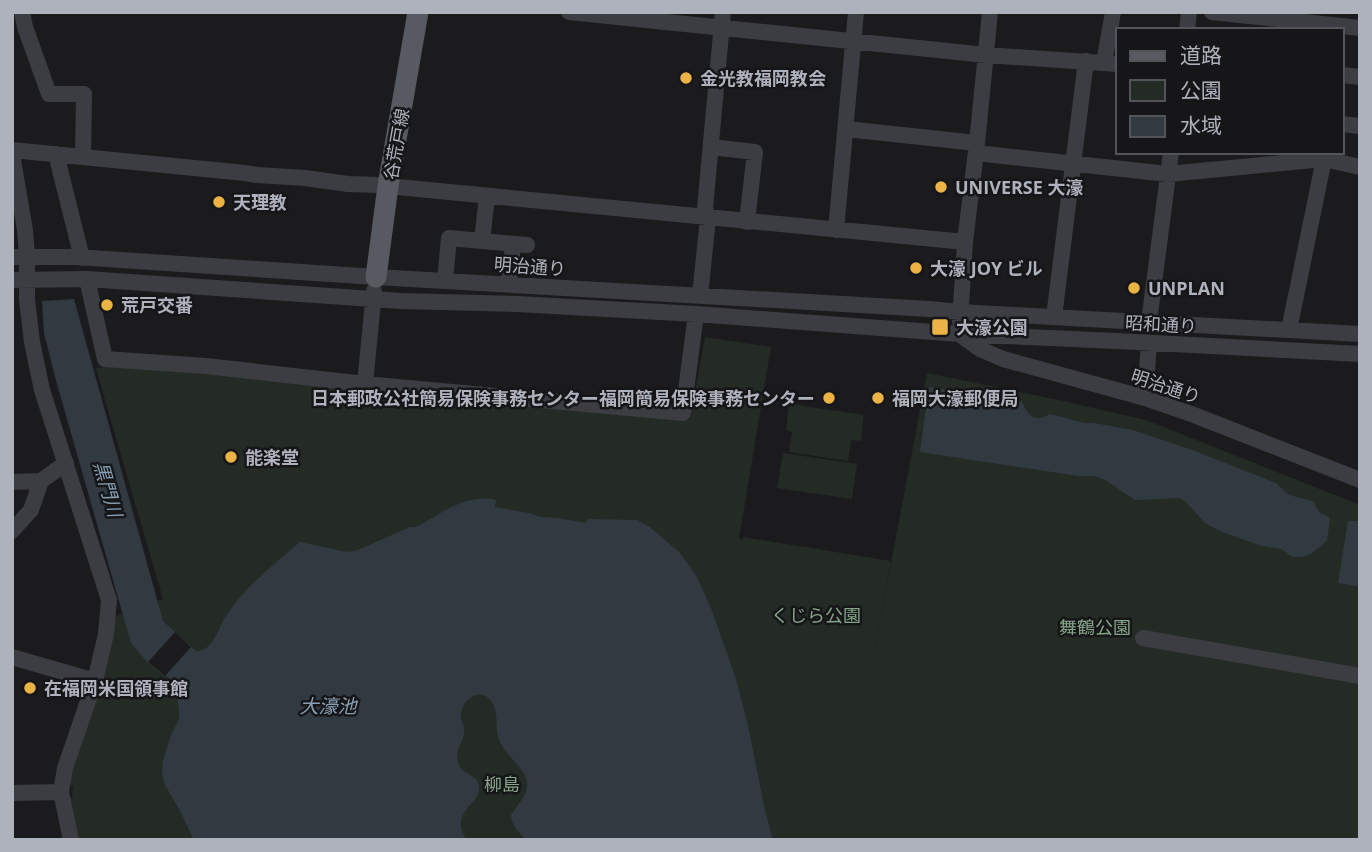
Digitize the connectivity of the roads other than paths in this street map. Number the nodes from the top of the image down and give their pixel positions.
1 (22, 12) edge
2 (418, 12) edge
3 (569, 12) edge
4 (856, 12) edge
5 (990, 12) edge
6 (1113, 12) edge
7 (1212, 12) edge
8 (722, 20) edge
9 (1360, 28) edge
10 (853, 42) junction
11 (986, 55) junction
12 (1086, 61) junction
13 (1111, 63) edge
14 (846, 129) junction
15 (711, 147) junction
16 (976, 148) junction
17 (12, 152) edge
18 (57, 154) junction
19 (1171, 154) edge
20 (83, 157) junction
21 (1324, 159) junction
22 (1073, 164) junction
23 (1360, 167) edge
24 (1168, 174) junction
25 (388, 186) junction
26 (487, 196) junction
27 (708, 218) junction
28 (747, 222) junction
29 (836, 230) junction
30 (482, 241) junction
31 (965, 243) junction
32 (25, 257) edge
33 (79, 258) junction
34 (376, 277) junction
35 (81, 279) junction
36 (25, 280) edge
37 (445, 280) junction
38 (509, 284) junction
39 (699, 296) junction
40 (373, 299) junction
41 (960, 312) junction
42 (696, 314) junction
43 (1054, 317) junction
44 (1149, 322) junction
45 (1289, 330) junction
46 (959, 334) junction
47 (1360, 334) edge
48 (1149, 343) junction
49 (1360, 354) edge
50 (366, 384) junction
51 (1145, 398) junction
52 (66, 463) junction
53 (1360, 480) edge
54 (41, 481) junction
55 (12, 482) edge
56 (12, 531) edge
57 (1143, 638) dead end
58 (12, 657) edge
59 (1360, 676) edge
60 (94, 681) junction
61 (61, 792) junction
62 (12, 793) edge
63 (71, 840) edge

1 - 20 street
2 - 25 main road, 谷荒戸線
3 - 8 street
4 - 10 street
5 - 11 street
6 - 13 street
7 - 9 street
8 - 10 street
8 - 15 street
10 - 11 street
10 - 14 street
11 - 12 street
11 - 16 street
12 - 13 street
12 - 22 street
14 - 16 street
14 - 29 street
15 - 27 street
15 - 28 street
16 - 22 street
16 - 31 street
17 - 18 street
17 - 32 street
18 - 20 street
18 - 33 street
19 - 24 street
20 - 25 street
21 - 23 street
21 - 24 street
21 - 45 street
22 - 24 street
22 - 43 street
24 - 44 street
25 - 26 street
25 - 34 main road, 谷荒戸線
26 - 27 street
26 - 30 street
27 - 28 street
27 - 39 street
28 - 29 street
29 - 31 street
30 - 37 street
30 - 38 street
31 - 41 street
32 - 33 street, 明治通り
32 - 36 street
33 - 34 street, 明治通り
34 - 37 street, 明治通り
34 - 40 street
35 - 36 street, 明治通り
35 - 40 street, 明治通り
35 - 50 street
36 - 52 street
37 - 38 street, 明治通り
38 - 39 street, 明治通り
39 - 41 street, 明治通り
40 - 42 street, 明治通り
40 - 50 street
41 - 43 street, 昭和通り
41 - 46 street
42 - 46 street, 明治通り
42 - 50 street
43 - 44 street, 昭和通り
44 - 45 street, 昭和通り
45 - 47 street, 昭和通り
46 - 48 street, 昭和通り
46 - 51 street, 明治通り
48 - 49 street, 昭和通り
48 - 51 street
51 - 53 street, 明治通り
52 - 54 street
52 - 60 street
54 - 55 street
54 - 56 street
57 - 59 street
58 - 60 street
60 - 61 street
61 - 62 street
61 - 63 street

